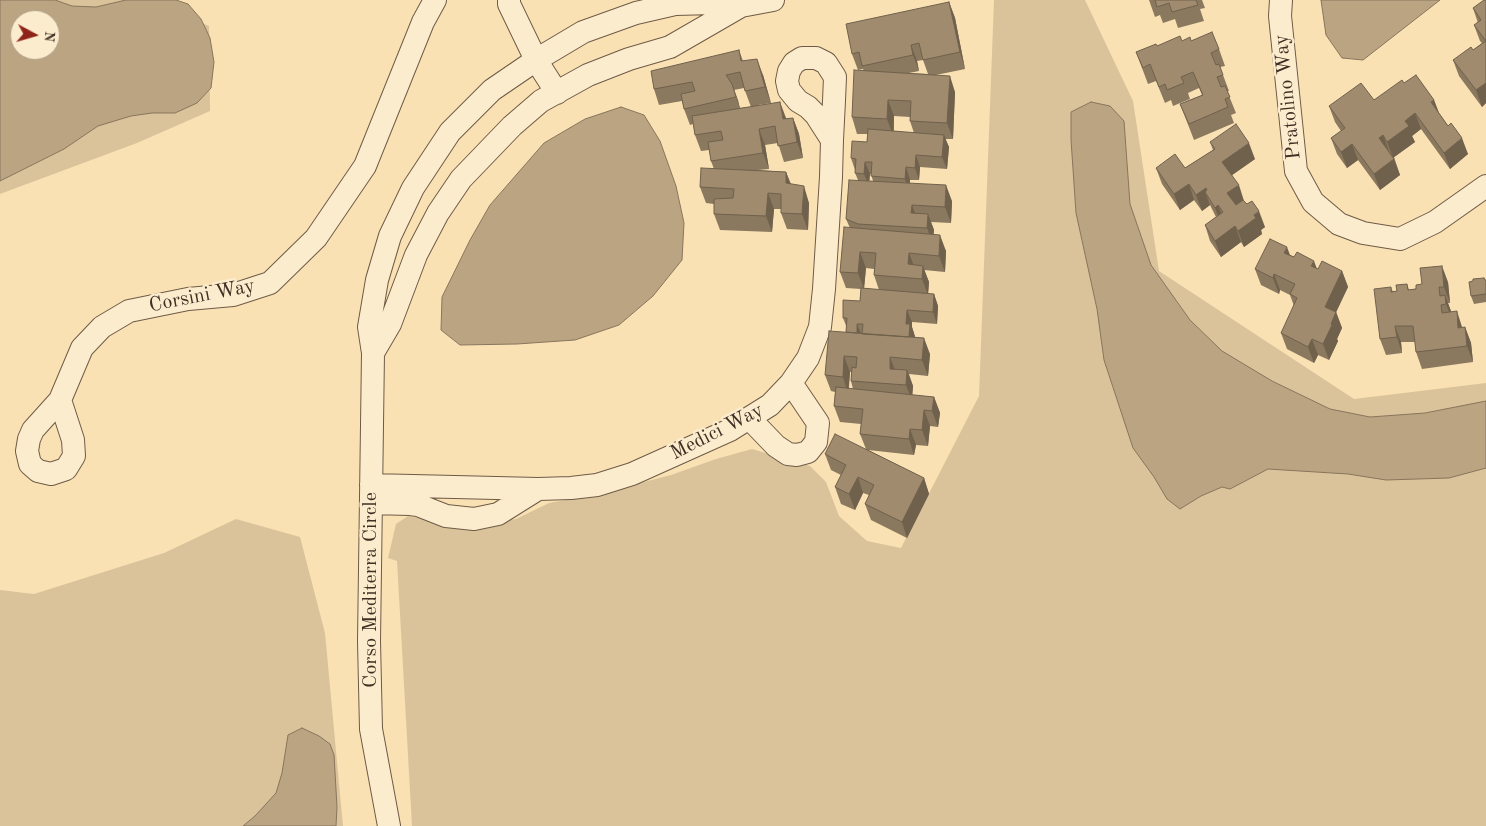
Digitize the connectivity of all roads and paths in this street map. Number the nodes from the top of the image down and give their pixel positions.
1 (435, 0) edge
2 (509, 0) edge
3 (772, 0) edge
4 (1281, 0) edge
5 (741, 6) junction
6 (536, 60) junction
7 (556, 93) junction
8 (832, 140) dead end
9 (1486, 186) edge
10 (374, 353) junction
11 (791, 383) junction
12 (60, 400) dead end
13 (749, 418) junction
14 (538, 489) junction
15 (371, 494) junction
16 (389, 826) edge

1 - 12 street, Corsini Way
2 - 6 street
3 - 5 street, Corso Mediterra Circle
4 - 9 street, Pratolino Way
5 - 6 street, Corso Mediterra Circle
5 - 7 street, Corso Mediterra Circle
6 - 7 street
6 - 10 street, Corso Mediterra Circle
7 - 10 street, Corso Mediterra Circle
8 - 11 street, Medici Way
10 - 15 street, Corso Mediterra Circle
11 - 13 street, Medici Way
11 - 13 street
13 - 14 street, Medici Way
14 - 15 street, Medici Way
14 - 15 street
15 - 16 street, Corso Mediterra Circle

